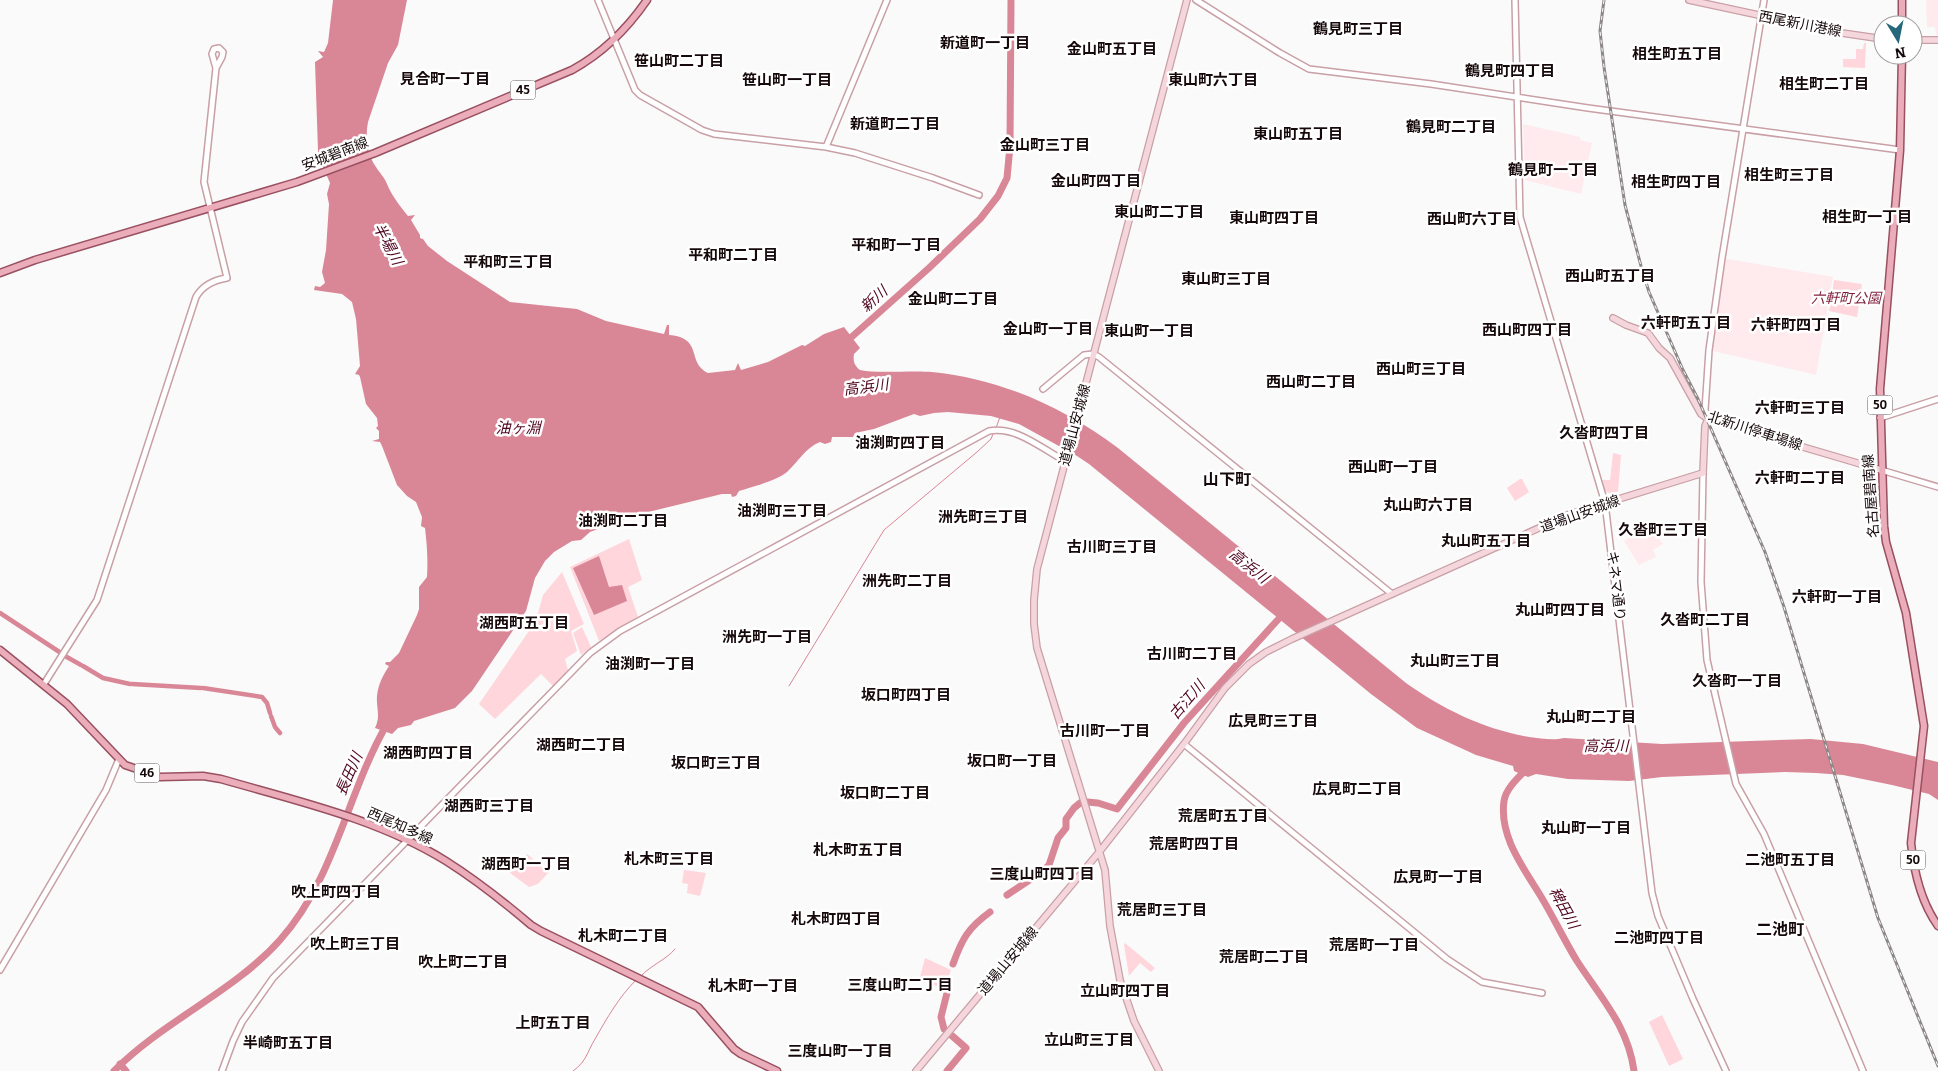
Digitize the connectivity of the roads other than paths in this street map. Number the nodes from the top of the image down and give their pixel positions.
1 (598, 0) edge
2 (647, 0) edge
3 (886, 0) edge
4 (1187, 0) edge
5 (1196, 0) edge
6 (1515, 0) edge
7 (1689, 0) edge
8 (1764, 0) edge
9 (1902, 0) edge
10 (1902, 15) edge
11 (1761, 17) junction
12 (1873, 38) edge
13 (614, 40) junction
14 (1923, 40) edge
15 (1938, 40) edge
16 (1902, 65) edge
17 (216, 68) dead end
18 (1517, 97) junction
19 (1742, 128) junction
20 (826, 146) junction
21 (1900, 150) junction
22 (978, 195) dead end
23 (209, 208) junction
24 (0, 273) edge
25 (1614, 318) dead end
26 (1093, 354) junction
27 (1043, 389) dead end
28 (1938, 399) edge
29 (1880, 418) junction
30 (1708, 419) junction
31 (1066, 459) junction
32 (1881, 470) junction
33 (1703, 473) junction
34 (1938, 486) edge
35 (1605, 503) junction
36 (1392, 594) junction
37 (0, 650) edge
38 (44, 684) junction
39 (1184, 744) junction
40 (119, 759) junction
41 (407, 840) junction
42 (1100, 851) junction
43 (1938, 926) edge
44 (0, 970) edge
45 (1542, 993) dead end
46 (222, 1071) edge
47 (777, 1071) edge
48 (916, 1071) edge
49 (1159, 1071) edge
50 (1726, 1071) edge
51 (1863, 1071) edge

1 - 13 street
2 - 13 main road, 安城碧南線 / 45
3 - 20 street
4 - 26 main road, 道場山安城線
5 - 18 street
6 - 18 street, キネマ通り
7 - 11 main road, 西尾新川港線
8 - 11 street
9 - 10 main road
11 - 12 main road, 西尾新川港線
11 - 19 street
13 - 20 street
13 - 23 main road, 安城碧南線 / 45
14 - 15 main road
16 - 21 main road, 名古屋碧南線 / 50
17 - 23 street
18 - 19 street
18 - 35 street, キネマ通り
19 - 21 street
19 - 30 street
20 - 22 street
21 - 29 main road, 名古屋碧南線 / 50
23 - 24 main road, 安城碧南線 / 45
23 - 38 street
25 - 30 main road, 北新川停車場線
26 - 27 street
26 - 31 main road, 道場山安城線
26 - 36 street
28 - 29 street
29 - 32 main road, 名古屋碧南線 / 50
30 - 32 main road, 北新川停車場線
30 - 33 main road
31 - 41 street
31 - 42 main road, 道場山安城線
32 - 34 street
32 - 43 main road, 名古屋碧南線 / 50
33 - 35 main road, 道場山安城線
33 - 51 street
35 - 36 main road, 道場山安城線
35 - 50 street, キネマ通り
36 - 39 main road, 道場山安城線
37 - 38 main road, 西尾知多線 / 46
38 - 40 main road, 西尾知多線 / 46
39 - 42 main road, 道場山安城線
39 - 45 street
40 - 41 main road, 西尾知多線 / 46
40 - 44 street
41 - 46 street
41 - 47 main road, 西尾知多線 / 46
42 - 48 main road, 道場山安城線
42 - 49 main road

